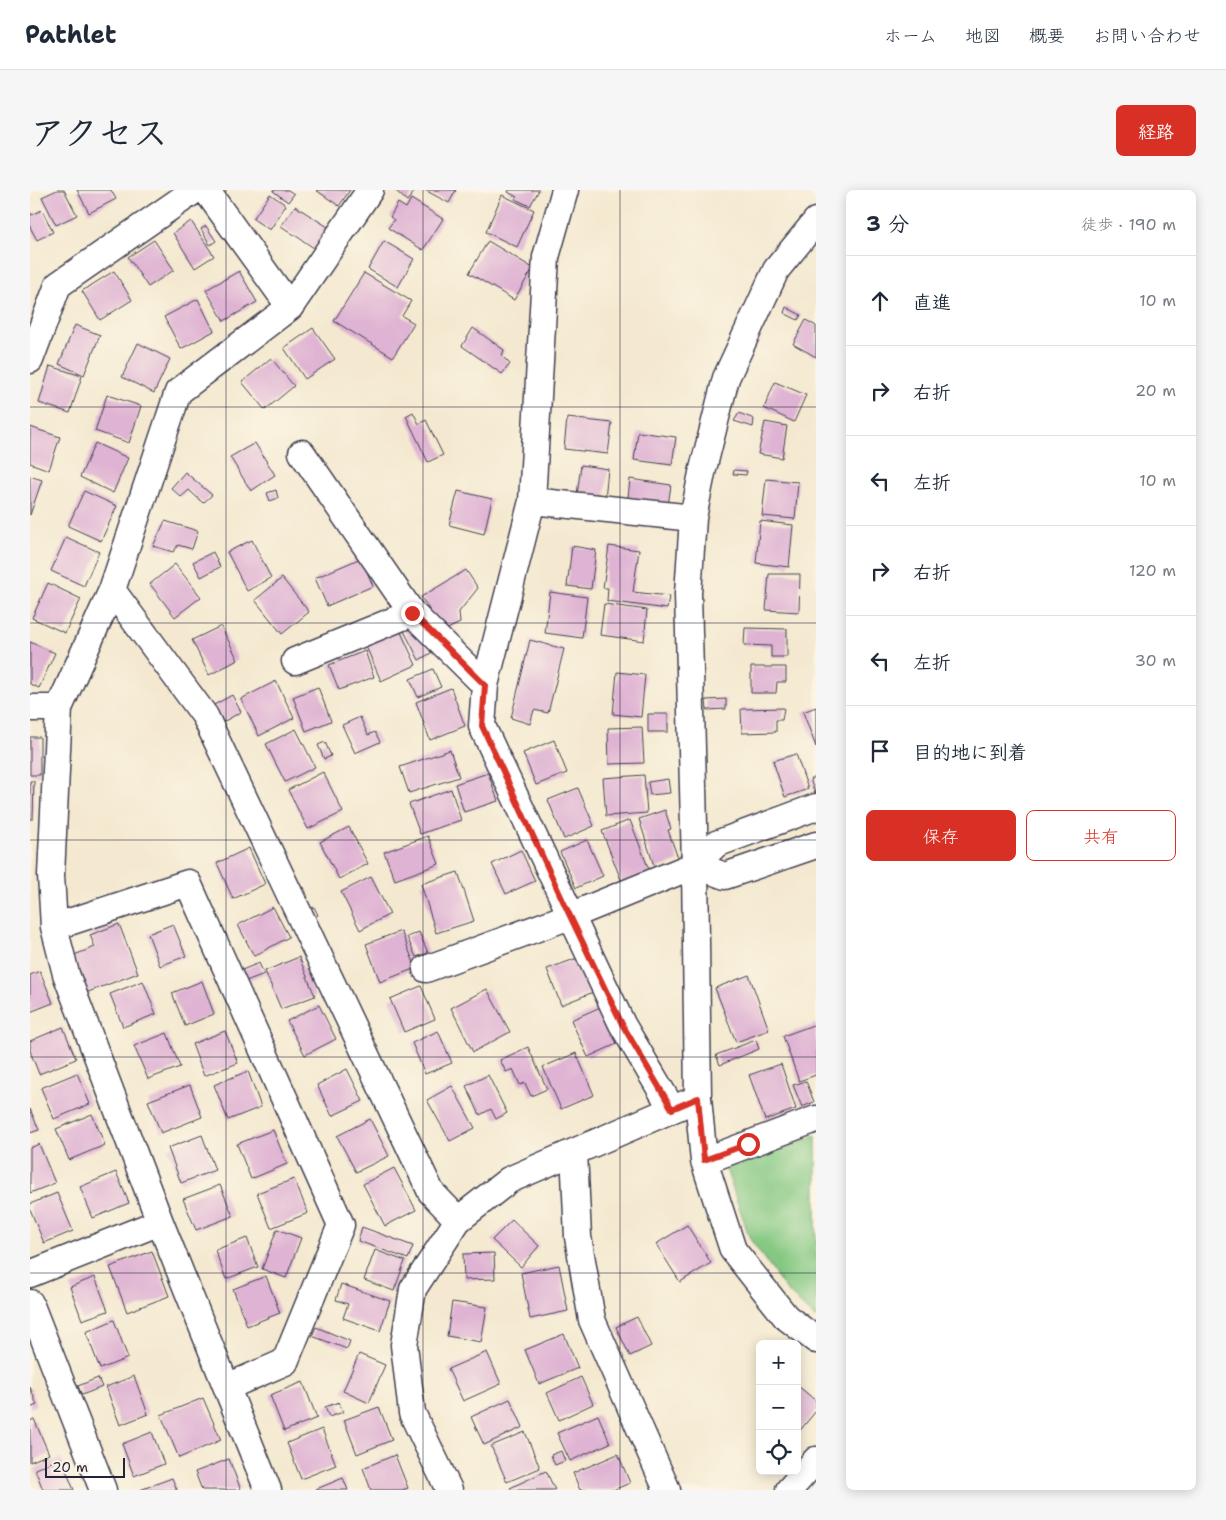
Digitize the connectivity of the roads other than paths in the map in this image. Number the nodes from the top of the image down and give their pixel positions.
1 (195, 190) edge
2 (206, 190) edge
3 (370, 190) edge
4 (565, 190) edge
5 (816, 221) edge
6 (290, 307) junction
7 (30, 360) edge
8 (302, 453) dead end
9 (532, 501) junction
10 (694, 518) junction
11 (112, 590) junction
12 (412, 613) junction
13 (295, 661) dead end
14 (485, 685) junction
15 (30, 708) edge
16 (59, 708) junction
17 (816, 807) edge
18 (816, 845) edge
19 (695, 866) junction
20 (570, 916) junction
21 (54, 927) junction
22 (426, 968) dead end
23 (698, 1098) junction
24 (672, 1109) junction
25 (816, 1119) edge
26 (574, 1152) junction
27 (704, 1160) junction
28 (458, 1220) junction
29 (160, 1222) junction
30 (30, 1274) edge
31 (30, 1303) edge
32 (816, 1340) edge
33 (227, 1387) junction
34 (816, 1460) edge
35 (103, 1490) edge
36 (268, 1490) edge
37 (449, 1490) edge
38 (667, 1490) edge
39 (790, 1490) edge

1 - 7 street
2 - 6 street
3 - 6 street
4 - 9 street
5 - 10 street
6 - 11 street
8 - 12 street
9 - 10 street
9 - 14 street
10 - 19 street
11 - 16 street
11 - 28 street
12 - 13 street
12 - 14 street
14 - 20 street
15 - 16 street
16 - 21 street
17 - 19 street
18 - 19 street
19 - 20 street
19 - 23 street
20 - 22 street
20 - 24 street
21 - 29 street
21 - 33 street
23 - 24 street
23 - 27 street
24 - 26 street
25 - 27 street
26 - 28 street
26 - 38 street
27 - 32 street
28 - 37 street
29 - 30 street
29 - 33 street
31 - 35 street
33 - 36 street
34 - 39 street

